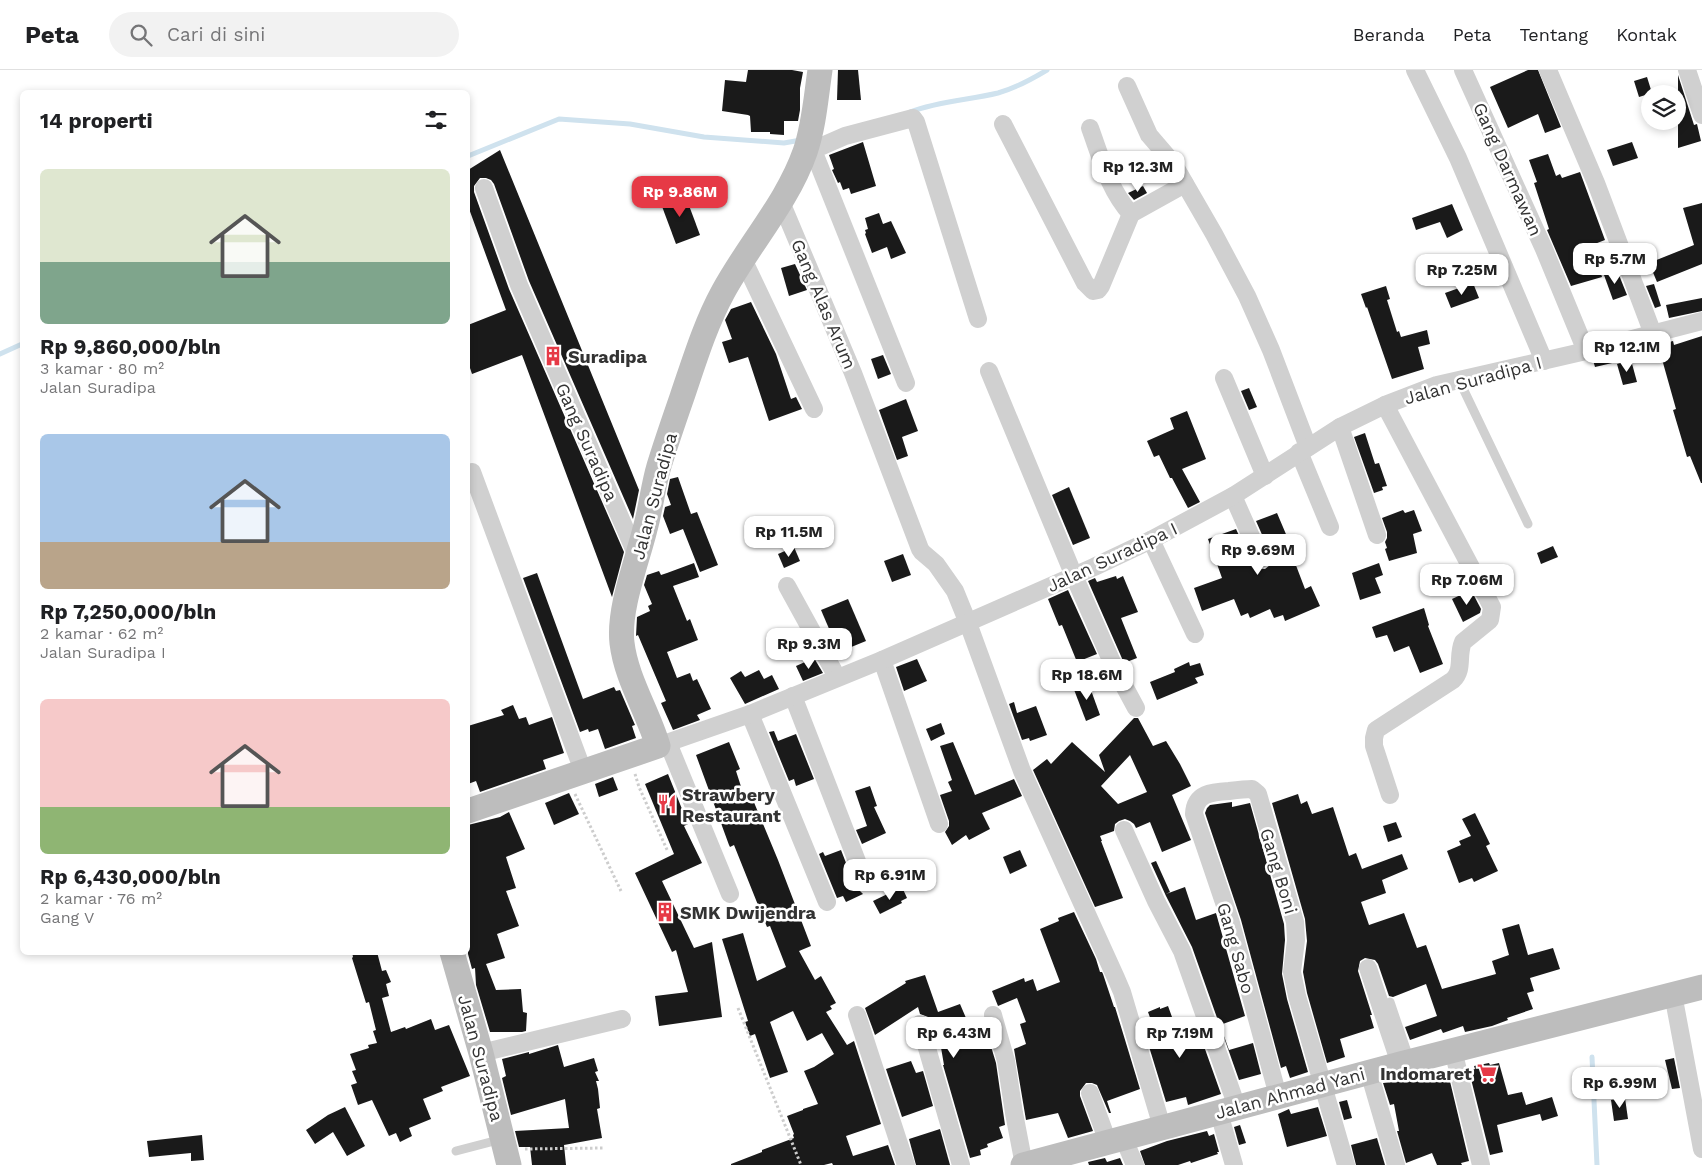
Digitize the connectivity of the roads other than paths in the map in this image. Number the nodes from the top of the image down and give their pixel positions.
1 (820, 70) edge
2 (1415, 70) edge
3 (1463, 70) edge
4 (1548, 70) edge
5 (1687, 70) edge
6 (1128, 86) dead end
7 (1702, 115) edge
8 (1003, 124) dead end
9 (1090, 128) dead end
10 (809, 152) junction
11 (1185, 184) junction
12 (484, 188) dead end
13 (781, 202) junction
14 (1131, 214) junction
15 (743, 258) junction
16 (978, 319) dead end
17 (1702, 322) edge
18 (1653, 334) junction
19 (1586, 351) junction
20 (1544, 361) junction
21 (989, 371) dead end
22 (1224, 378) dead end
23 (1459, 380) junction
24 (906, 383) dead end
25 (1385, 405) junction
26 (814, 409) dead end
27 (1340, 427) junction
28 (1303, 449) junction
29 (472, 472) dead end
30 (1265, 476) junction
31 (1233, 496) junction
32 (1528, 524) dead end
33 (1330, 527) dead end
34 (1377, 535) dead end
35 (1151, 540) junction
36 (638, 556) junction
37 (1260, 559) dead end
38 (1074, 576) junction
39 (787, 586) dead end
40 (968, 623) junction
41 (1195, 634) dead end
42 (882, 660) junction
43 (837, 677) junction
44 (793, 696) junction
45 (1136, 708) dead end
46 (750, 714) junction
47 (663, 744) junction
48 (575, 774) junction
49 (1390, 795) dead end
50 (470, 810) edge
51 (939, 824) dead end
52 (1124, 830) dead end
53 (1208, 858) joint
54 (866, 882) dead end
55 (730, 894) dead end
56 (827, 902) dead end
57 (453, 955) edge
58 (1368, 968) dead end
59 (1702, 987) edge
60 (1673, 994) junction
61 (1390, 1002) dead end
62 (857, 1015) dead end
63 (993, 1015) dead end
64 (622, 1019) dead end
65 (920, 1024) dead end
66 (1453, 1050) junction
67 (481, 1053) junction
68 (1405, 1062) junction
69 (1369, 1072) junction
70 (1321, 1077) junction
71 (1090, 1093) dead end
72 (1278, 1096) junction
73 (1228, 1110) junction
74 (1162, 1127) junction
75 (1116, 1139) junction
76 (1702, 1150) edge
77 (456, 1151) dead end
78 (505, 1151) edge
79 (906, 1165) edge
80 (961, 1165) edge
81 (1024, 1165) edge
82 (1135, 1165) edge
83 (1234, 1165) edge
84 (1346, 1165) edge
85 (1396, 1165) edge
86 (1481, 1165) edge

1 - 10 street, Jalan Suradipa
2 - 20 street
3 - 19 street, Gang Darmawan
4 - 18 street
5 - 7 street
6 - 11 street
8 - 14 street
9 - 14 street
10 - 13 street, Jalan Suradipa
10 - 16 street
10 - 24 street
11 - 14 street
11 - 28 street
12 - 36 street, Gang Suradipa
13 - 15 street, Jalan Suradipa
13 - 40 street, Gang Alas Arum
15 - 26 street
15 - 36 street, Jalan Suradipa
17 - 18 street, Jalan Suradipa I
18 - 19 street, Jalan Suradipa I
19 - 20 street, Jalan Suradipa I
20 - 23 street, Jalan Suradipa I
21 - 38 street
22 - 30 street
23 - 25 street, Jalan Suradipa I
23 - 32 lane
25 - 27 street, Jalan Suradipa I
25 - 49 street
27 - 28 street, Jalan Suradipa I
27 - 34 street
28 - 30 street, Jalan Suradipa I
28 - 33 street
29 - 48 street
30 - 31 street, Jalan Suradipa I
31 - 35 street, Jalan Suradipa I
31 - 37 street
35 - 38 street, Jalan Suradipa I
35 - 41 street
36 - 47 street, Jalan Suradipa
38 - 40 street, Jalan Suradipa I
38 - 45 street
39 - 43 street
40 - 42 street, Jalan Suradipa I
40 - 74 street, Gang Alas Arum
42 - 43 street, Jalan Suradipa I
42 - 51 street
43 - 44 street, Jalan Suradipa I
44 - 46 street, Jalan Suradipa I
44 - 54 street
46 - 47 street, Jalan Suradipa I
46 - 56 street
47 - 48 street
47 - 55 street
48 - 50 street
52 - 73 street
53 - 70 street, Gang Boni
53 - 72 street, Gang Sabo
57 - 67 street, Jalan Suradipa
58 - 68 street
59 - 60 street, Jalan Ahmad Yani
60 - 66 street, Jalan Ahmad Yani
60 - 76 street
61 - 68 lane
62 - 79 street
63 - 81 street
64 - 67 street
65 - 80 street
66 - 68 street, Jalan Ahmad Yani
66 - 86 street
67 - 78 street, Jalan Suradipa
68 - 69 street, Jalan Ahmad Yani
69 - 70 street, Jalan Ahmad Yani
69 - 85 street
70 - 72 street, Jalan Ahmad Yani
70 - 84 street
71 - 75 street
72 - 73 street, Jalan Ahmad Yani
73 - 74 street, Jalan Ahmad Yani
73 - 83 street
74 - 75 street, Jalan Ahmad Yani
75 - 81 street, Jalan Ahmad Yani
75 - 82 street
77 - 78 lane

